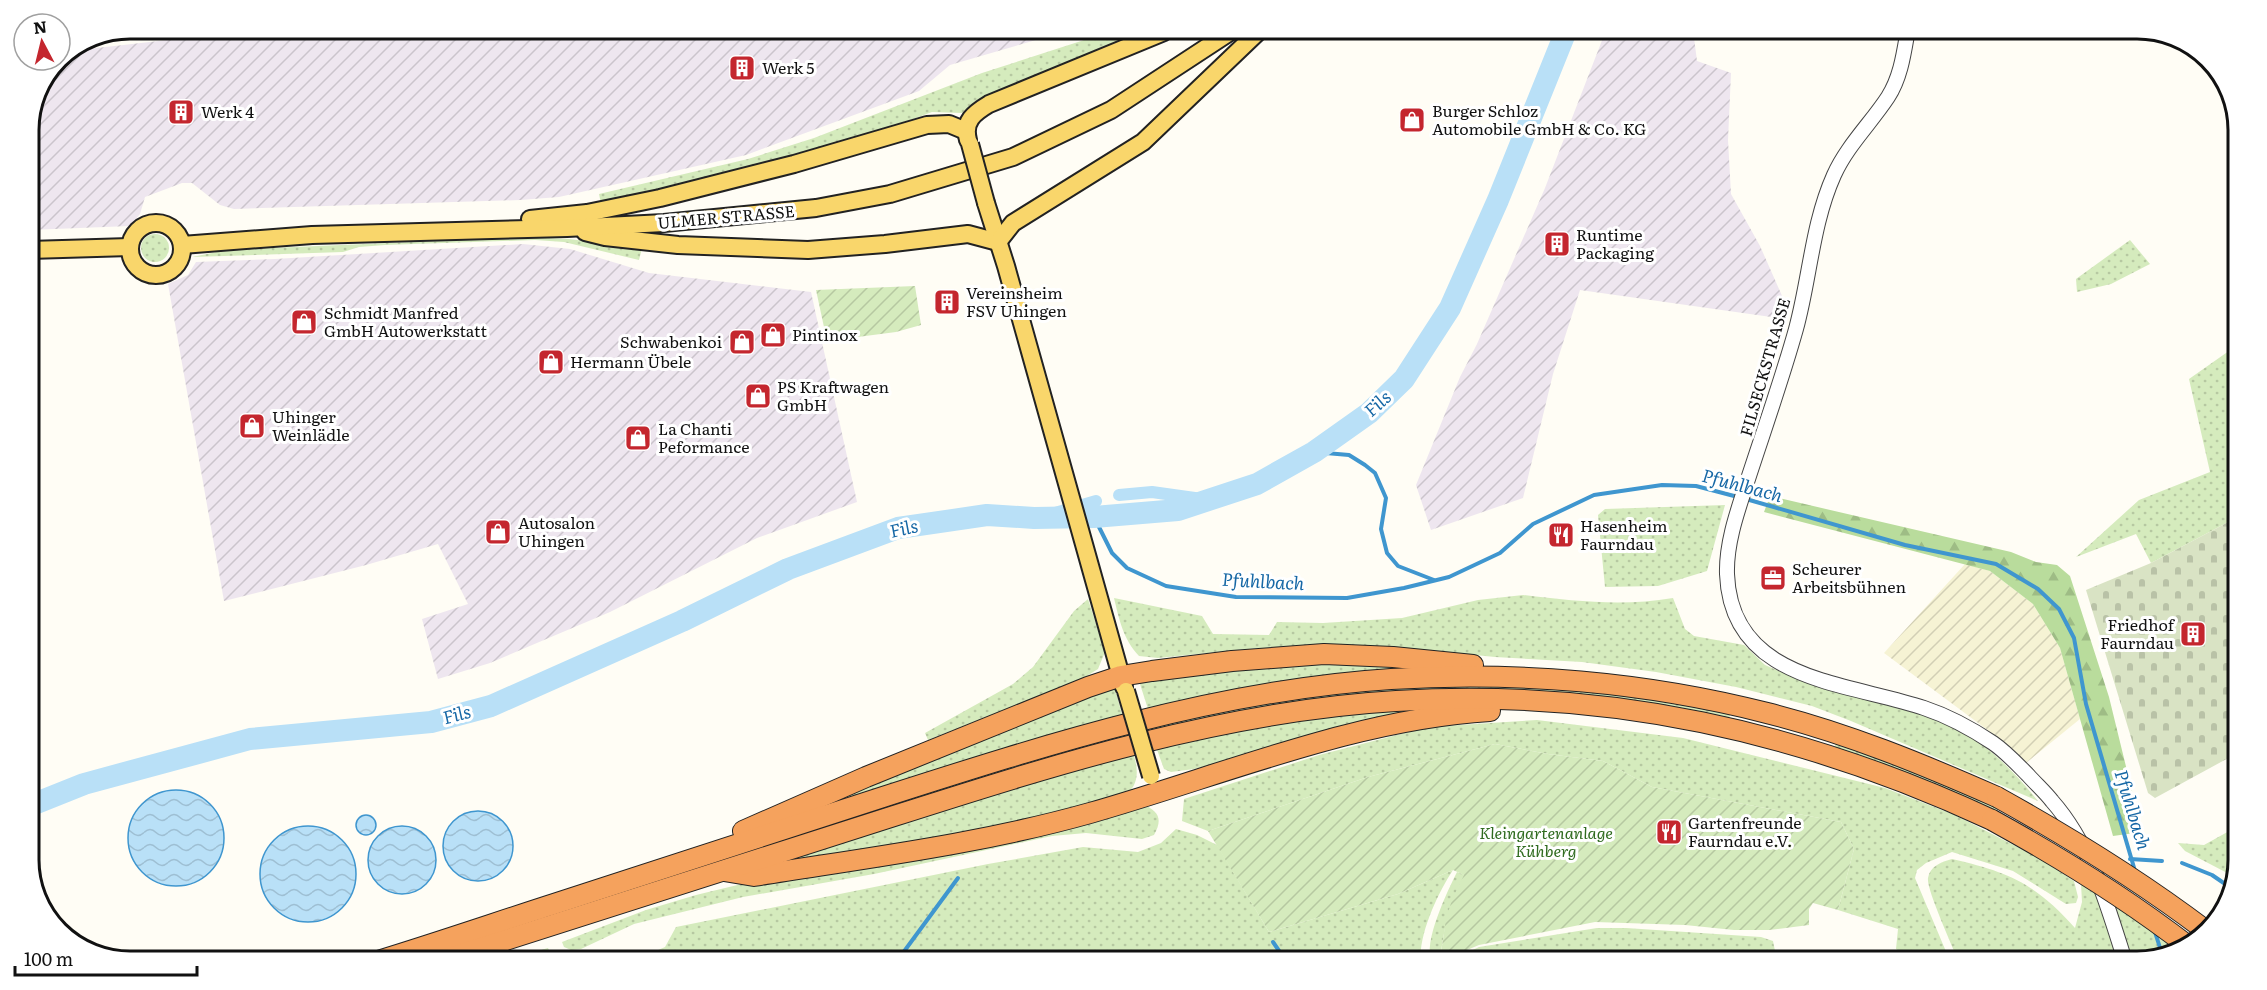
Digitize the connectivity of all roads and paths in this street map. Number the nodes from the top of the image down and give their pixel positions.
1 (1147, 39) edge
2 (1219, 39) edge
3 (1251, 39) edge
4 (1906, 39) edge
5 (968, 138) junction
6 (567, 228) junction
7 (490, 230) junction
8 (999, 242) junction
9 (182, 245) junction
10 (130, 247) junction
11 (39, 250) edge
12 (1522, 677) junction
13 (1123, 684) junction
14 (1539, 701) junction
15 (1153, 784) junction
16 (718, 861) junction
17 (2199, 926) edge
18 (2180, 940) edge
19 (415, 951) edge
20 (470, 951) edge
21 (2122, 951) edge

1 - 5 main road
2 - 6 main road, ULMER STRASSE
3 - 8 main road
4 - 21 street, FILSECKSTRASSE
5 - 7 main road
5 - 8 main road, bridge
6 - 7 main road, ULMER STRASSE
6 - 8 main road
7 - 9 main road, ULMER STRASSE
8 - 13 main road
9 - 10 main road
9 - 10 main road
10 - 11 main road
12 - 13 highway
12 - 16 highway
12 - 17 highway, bridge
13 - 15 main road, bridge
13 - 16 highway
14 - 15 highway
14 - 16 highway
14 - 18 highway, bridge
15 - 16 highway
16 - 19 highway
16 - 20 highway

